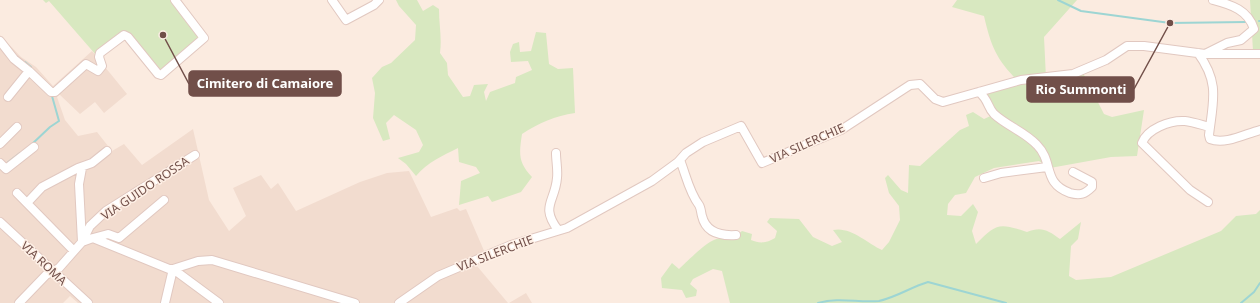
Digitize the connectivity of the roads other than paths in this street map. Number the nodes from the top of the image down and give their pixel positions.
1 (176, 0) edge
2 (332, 0) edge
3 (379, 0) edge
4 (1213, 0) edge
5 (0, 41) edge
6 (1202, 54) junction
7 (1260, 54) edge
8 (29, 70) junction
9 (979, 92) junction
10 (8, 97) dead end
11 (17, 127) dead end
12 (1210, 127) junction
13 (1260, 130) edge
14 (0, 144) edge
15 (34, 147) dead end
16 (108, 151) dead end
17 (556, 153) dead end
18 (195, 154) dead end
19 (680, 160) junction
20 (0, 163) edge
21 (1047, 167) junction
22 (82, 168) junction
23 (1073, 172) dead end
24 (984, 178) dead end
25 (17, 193) dead end
26 (164, 200) dead end
27 (1208, 202) dead end
28 (27, 203) junction
29 (0, 222) edge
30 (558, 230) junction
31 (736, 235) dead end
32 (93, 238) junction
33 (82, 242) junction
34 (74, 251) junction
35 (173, 270) junction
36 (53, 271) junction
37 (19, 303) edge
38 (88, 303) edge
39 (165, 303) edge
40 (219, 303) edge
41 (355, 303) edge
42 (399, 303) edge

1 - 8 street
2 - 3 street
4 - 6 street
5 - 8 street
6 - 7 street, VIA SILERCHIE
6 - 9 street, VIA SILERCHIE
6 - 12 street
8 - 10 street
9 - 19 street, VIA SILERCHIE
9 - 21 street
11 - 14 street
12 - 13 street
12 - 27 street
15 - 20 street
16 - 22 street
17 - 30 street
18 - 33 street, VIA GUIDO ROSSA
19 - 30 street, VIA SILERCHIE
19 - 31 street
21 - 23 street
21 - 24 street
22 - 28 street
22 - 33 street
25 - 28 street
26 - 32 street
28 - 34 street
29 - 36 street, VIA ROMA
30 - 42 street, VIA SILERCHIE
32 - 33 street
32 - 35 street
33 - 34 street, VIA GUIDO ROSSA
34 - 36 street, VIA GUIDO ROSSA
35 - 39 street
35 - 40 street
35 - 41 street
36 - 37 street, VIA GUIDO ROSSA
36 - 38 street, VIA ROMA

